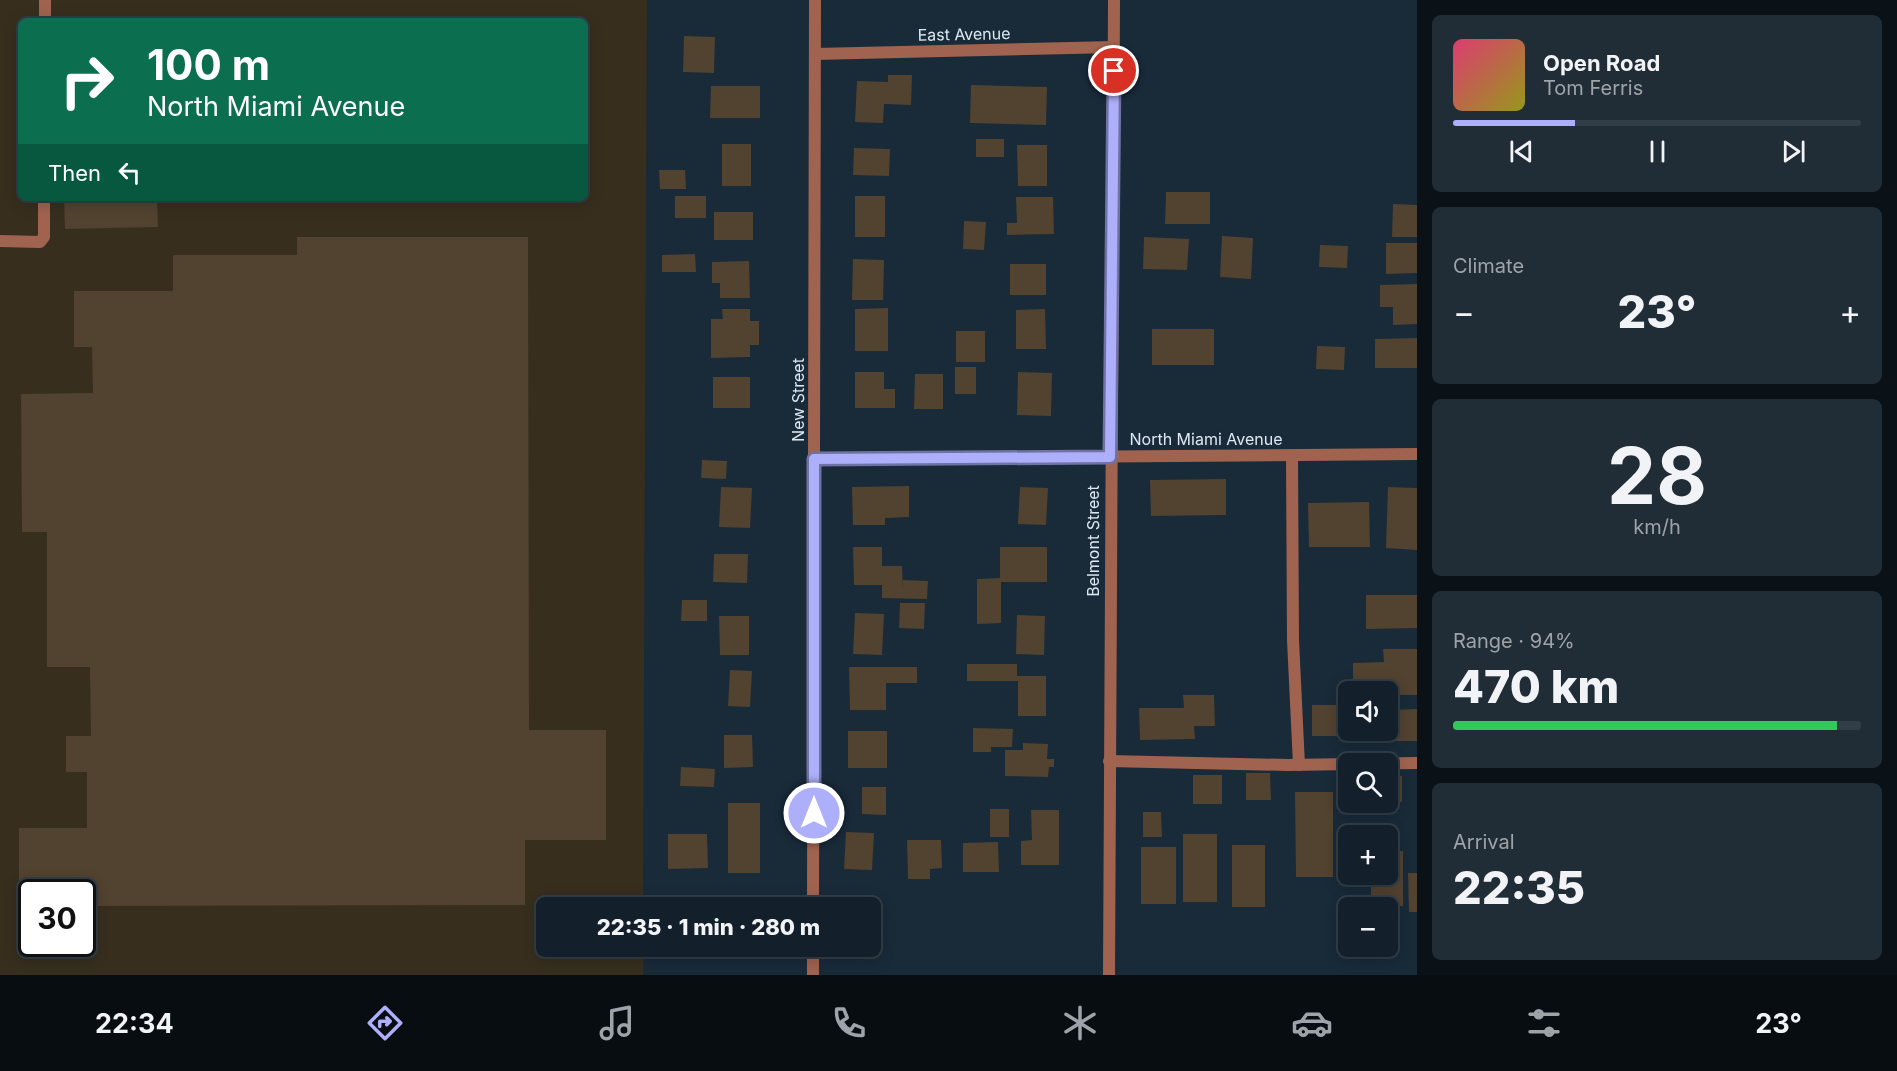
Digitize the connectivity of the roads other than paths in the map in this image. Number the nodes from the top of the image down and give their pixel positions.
1 (45, 0) edge
2 (815, 0) edge
3 (1114, 0) edge
4 (45, 18) edge
5 (1114, 47) junction
6 (815, 54) junction
7 (44, 201) edge
8 (0, 241) edge
9 (1417, 454) edge
10 (1292, 455) junction
11 (1110, 457) junction
12 (814, 459) junction
13 (1109, 761) junction
14 (1417, 762) edge
15 (1299, 765) junction
16 (813, 897) edge
17 (813, 957) edge
18 (813, 975) edge
19 (1109, 975) edge

1 - 4 street
2 - 6 street, New Street
3 - 5 street, Belmont Street
5 - 6 street, East Avenue
5 - 11 street, Belmont Street
6 - 12 street, New Street
7 - 8 street
9 - 10 street, North Miami Avenue
10 - 11 street, North Miami Avenue
10 - 15 street
11 - 12 street, North Miami Avenue
11 - 13 street, Belmont Street
12 - 16 street, New Street
13 - 15 street
13 - 19 street, Belmont Street
14 - 15 street
17 - 18 street

